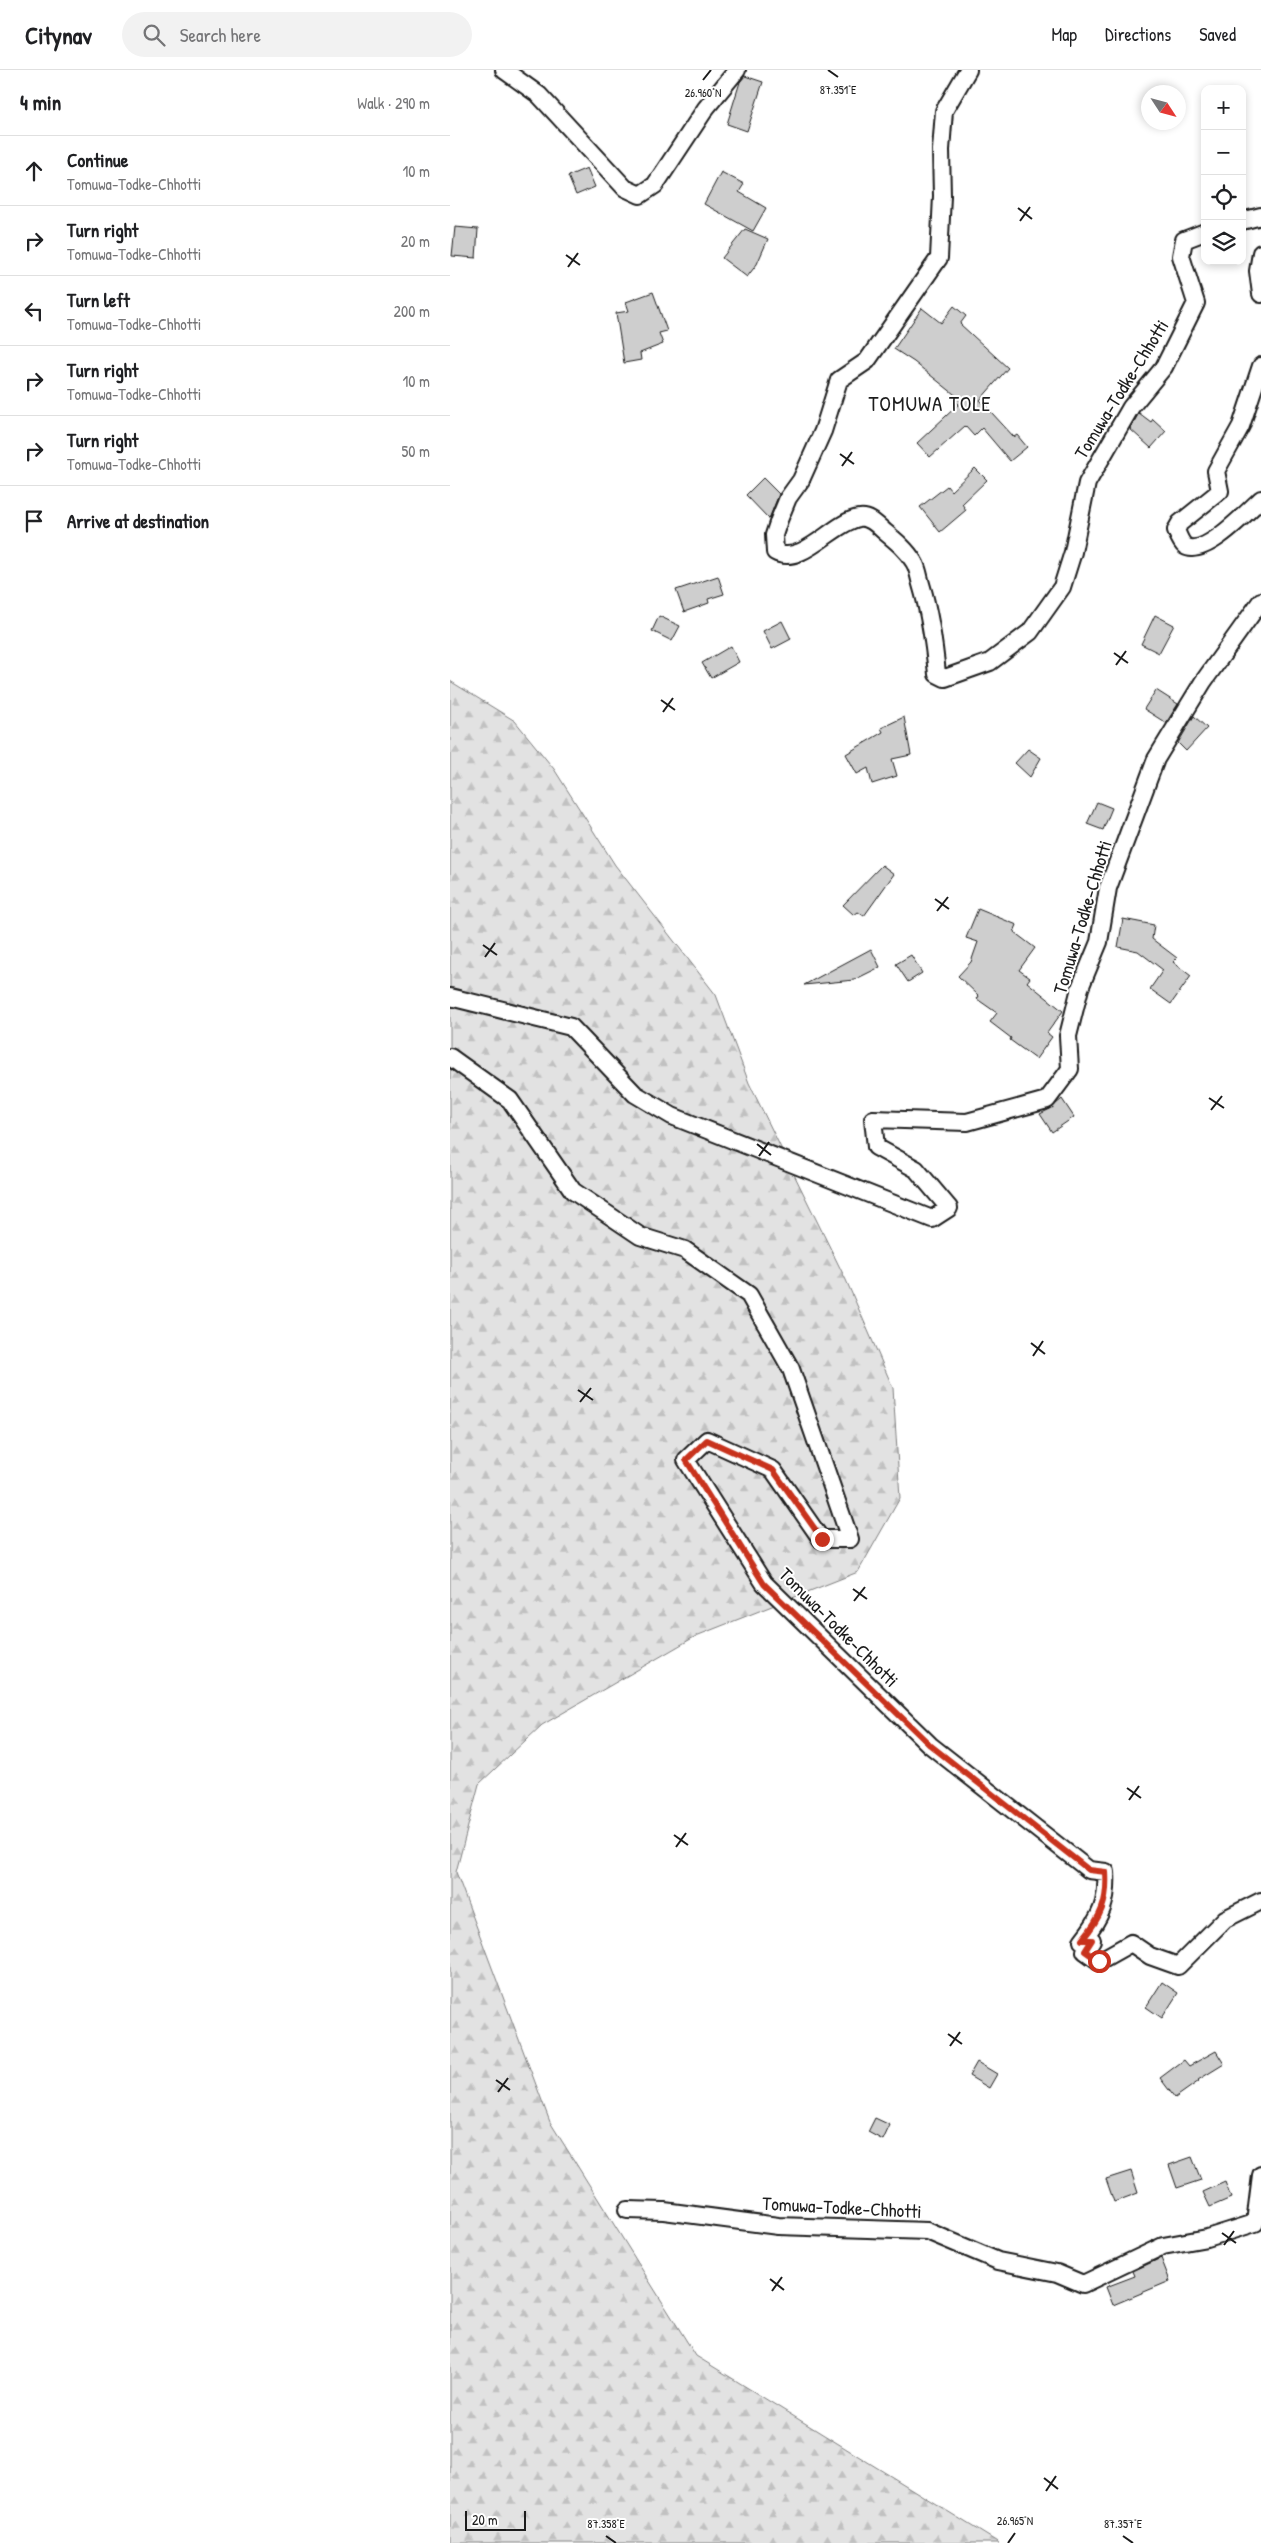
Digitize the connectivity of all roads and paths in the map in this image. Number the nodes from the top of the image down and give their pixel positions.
1 (504, 70) edge
2 (737, 70) edge
3 (968, 70) edge
4 (1261, 216) edge
5 (1246, 220) edge
6 (1201, 234) edge
7 (1261, 253) edge
8 (1261, 294) edge
9 (1261, 366) edge
10 (1261, 499) edge
11 (1261, 601) edge
12 (450, 997) edge
13 (450, 1057) edge
14 (1261, 1901) edge
15 (1261, 2175) edge
16 (628, 2210) dead end

1 - 2 street
3 - 6 street, Tomuwa-Todke-Chhotti
4 - 5 street
7 - 8 street
9 - 10 street
11 - 12 street, Tomuwa-Todke-Chhotti
13 - 14 street, Tomuwa-Todke-Chhotti
15 - 16 street, Tomuwa-Todke-Chhotti

